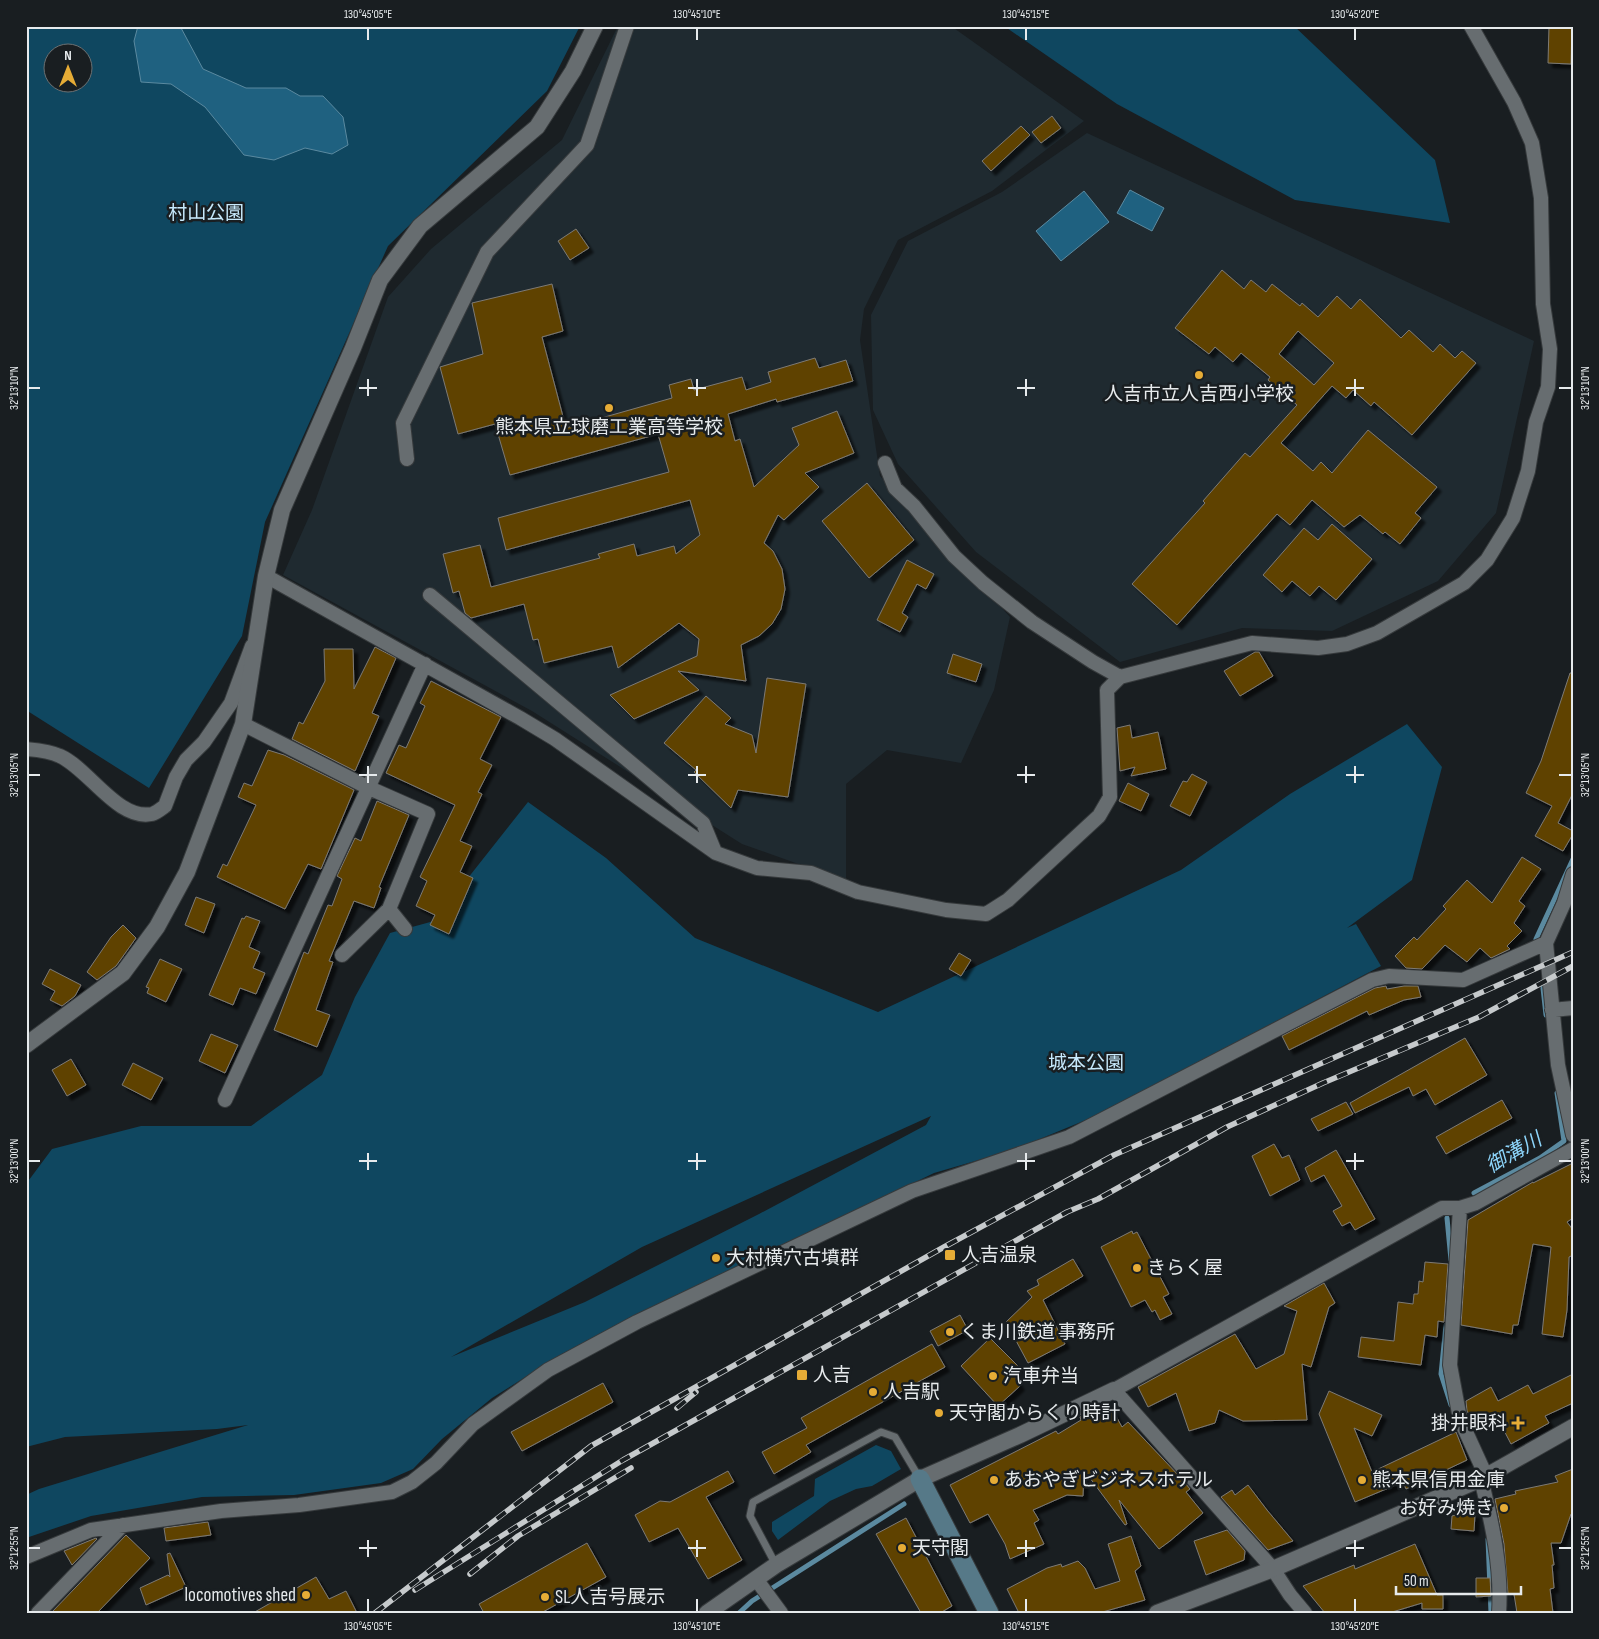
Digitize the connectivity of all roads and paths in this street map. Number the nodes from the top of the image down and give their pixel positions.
1 (595, 26) edge
2 (627, 26) edge
3 (1471, 26) edge
4 (407, 459) dead end
5 (885, 463) dead end
6 (266, 576) junction
7 (430, 595) dead end
8 (257, 636) junction
9 (425, 664) junction
10 (1120, 677) junction
11 (243, 724) junction
12 (26, 749) edge
13 (367, 787) junction
14 (716, 853) junction
15 (1573, 874) edge
16 (389, 909) junction
17 (405, 929) dead end
18 (1546, 943) junction
19 (342, 955) dead end
20 (1573, 1008) edge
21 (1552, 1010) junction
22 (26, 1045) edge
23 (225, 1100) dead end
24 (1573, 1135) edge
25 (1573, 1149) edge
26 (1460, 1208) junction
27 (1114, 1390) junction
28 (1573, 1427) edge
29 (1484, 1477) junction
30 (920, 1479) junction
31 (122, 1525) junction
32 (26, 1558) edge
33 (776, 1565) junction
34 (1273, 1569) junction
35 (756, 1579) junction
36 (38, 1613) edge
37 (707, 1613) edge
38 (781, 1613) edge
39 (989, 1613) edge
40 (1157, 1613) edge
41 (1305, 1613) edge
42 (1499, 1613) edge

1 - 6 street
2 - 4 street
3 - 10 street
5 - 10 street
6 - 8 street
6 - 9 street
7 - 14 street
8 - 11 street
8 - 12 street
9 - 13 street
9 - 14 street
10 - 14 street
11 - 13 street
11 - 22 street
13 - 16 street
13 - 23 street
15 - 18 street
16 - 17 street
16 - 19 street
18 - 21 street
18 - 31 street
20 - 21 street
21 - 24 street
25 - 26 street
26 - 27 street
26 - 29 street
27 - 30 street
27 - 34 street
28 - 29 street
29 - 34 street
29 - 42 street
30 - 33 street
30 - 33 lane
30 - 39 main road
31 - 32 street
31 - 36 street
33 - 35 street
34 - 40 street
34 - 41 street
35 - 37 street
35 - 38 street

